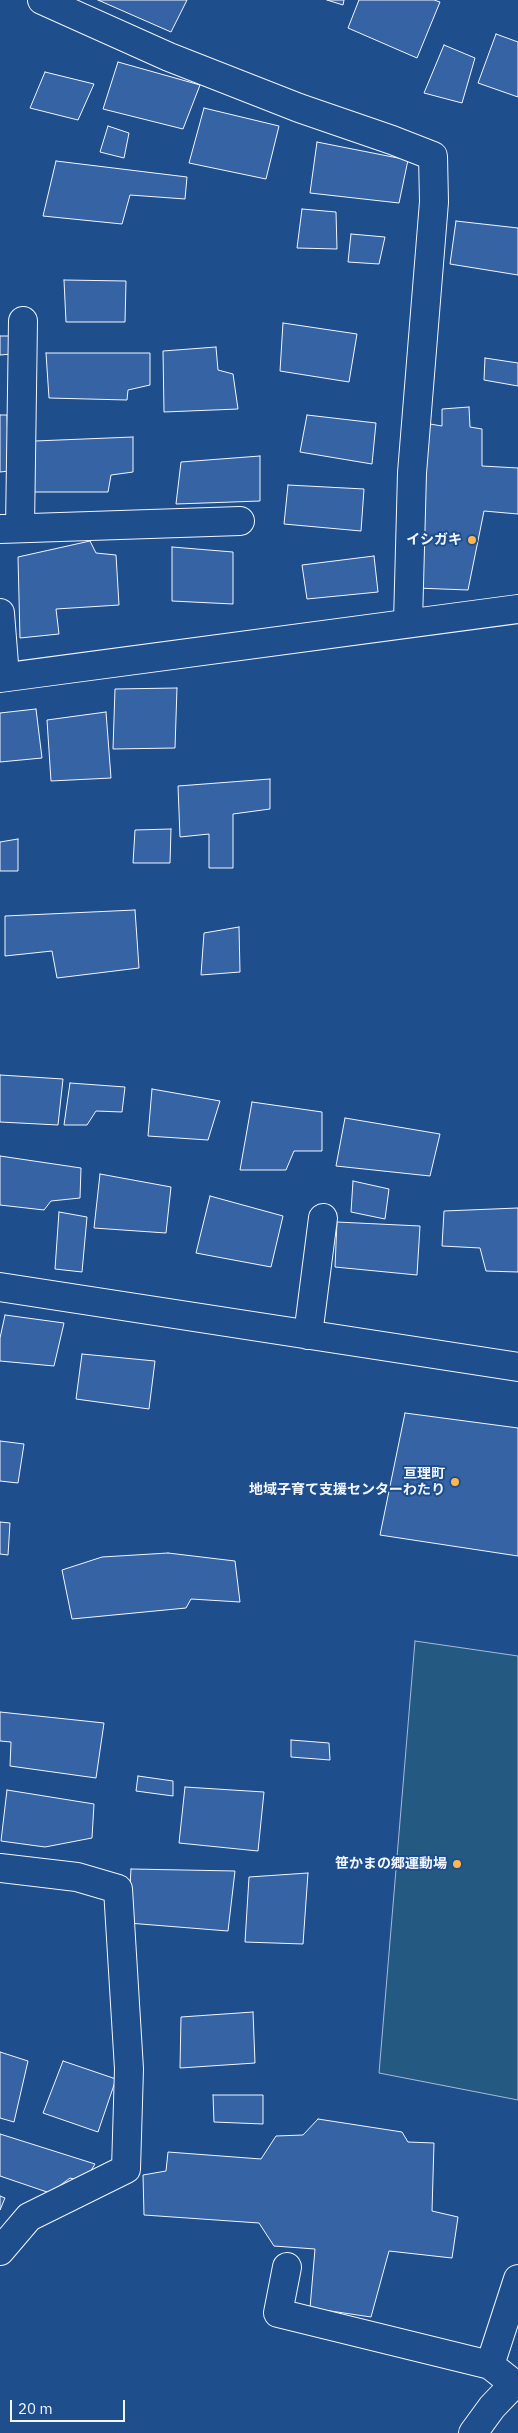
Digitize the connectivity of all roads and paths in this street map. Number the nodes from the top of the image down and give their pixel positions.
1 (42, 0) edge
2 (79, 8) edge
3 (23, 320) dead end
4 (240, 521) dead end
5 (10, 528) edge
6 (518, 608) edge
7 (0, 613) edge
8 (408, 622) junction
9 (3, 678) edge
10 (323, 1218) dead end
11 (0, 1287) edge
12 (308, 1334) junction
13 (518, 1366) edge
14 (0, 1868) edge
15 (0, 2251) edge
16 (288, 2267) dead end
17 (518, 2279) edge
18 (490, 2365) junction
19 (516, 2383) edge
20 (473, 2433) edge

1 - 2 street
2 - 8 street
3 - 5 street
4 - 5 street
6 - 8 street
7 - 9 street
8 - 9 street
10 - 12 street
11 - 12 street
12 - 13 street
14 - 15 street
16 - 18 street
17 - 18 street
18 - 19 street
19 - 20 street

